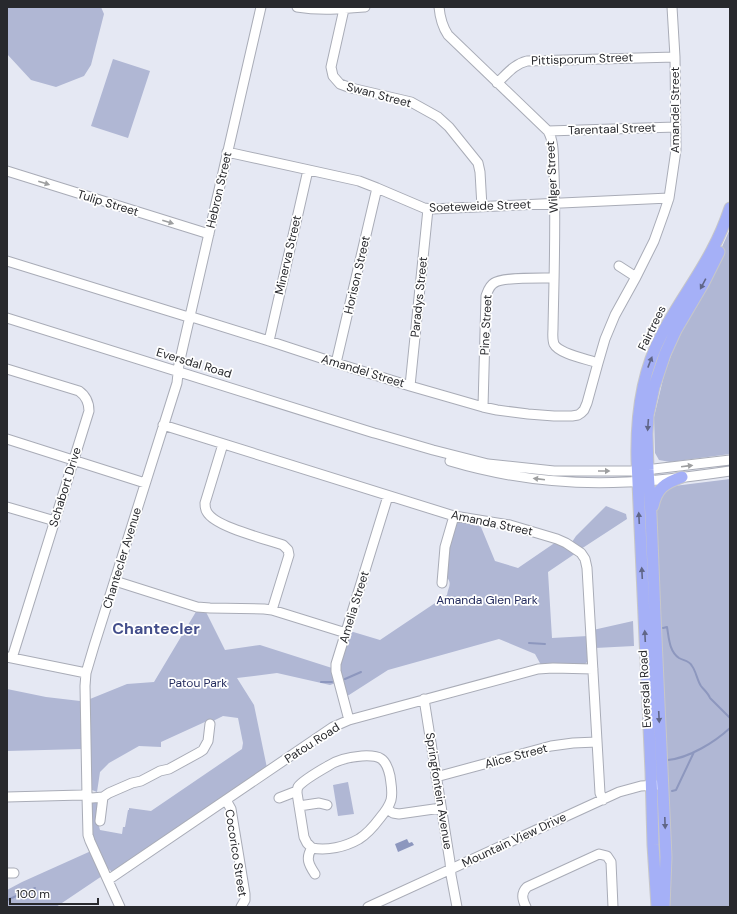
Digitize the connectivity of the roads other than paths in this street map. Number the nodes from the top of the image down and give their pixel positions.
1 (260, 7) edge
2 (297, 7) edge
3 (365, 7) edge
4 (439, 7) edge
5 (672, 7) edge
6 (344, 9) junction
7 (675, 56) junction
8 (498, 83) junction
9 (676, 127) junction
10 (548, 131) junction
11 (227, 152) junction
12 (308, 170) junction
13 (7, 171) edge
14 (377, 188) junction
15 (669, 198) junction
16 (555, 203) junction
17 (482, 207) junction
18 (730, 208) edge
19 (428, 209) junction
20 (730, 222) edge
21 (209, 234) junction
22 (7, 261) edge
23 (618, 266) dead end
24 (636, 277) junction
25 (554, 278) junction
26 (190, 317) junction
27 (7, 318) edge
28 (269, 340) junction
29 (336, 363) junction
30 (598, 363) junction
31 (7, 369) edge
32 (178, 372) junction
33 (410, 386) junction
34 (483, 407) junction
35 (163, 425) junction
36 (7, 439) edge
37 (223, 444) junction
38 (74, 459) junction
39 (730, 460) edge
40 (730, 471) edge
41 (643, 476) junction
42 (682, 477) junction
43 (145, 483) junction
44 (388, 496) junction
45 (7, 507) edge
46 (651, 515) junction
47 (454, 516) junction
48 (54, 521) junction
49 (115, 581) junction
50 (442, 584) dead end
51 (272, 610) junction
52 (346, 633) junction
53 (10, 657) edge
54 (593, 669) junction
55 (86, 673) junction
56 (424, 699) junction
57 (349, 720) junction
58 (210, 724) dead end
59 (597, 742) junction
60 (436, 777) junction
61 (663, 784) junction
62 (651, 785) junction
63 (297, 791) junction
64 (87, 796) junction
65 (7, 797) edge
66 (103, 797) junction
67 (279, 798) dead end
68 (226, 800) junction
69 (603, 800) junction
70 (327, 805) dead end
71 (299, 806) junction
72 (442, 808) junction
73 (387, 809) junction
74 (100, 821) dead end
75 (312, 848) junction
76 (451, 869) junction
77 (315, 874) dead end
78 (108, 880) junction
79 (120, 907) edge
80 (242, 907) edge
81 (368, 907) edge
82 (458, 907) edge
83 (526, 907) edge
84 (613, 907) edge
85 (657, 907) edge
86 (664, 907) edge

1 - 11 street, Hebron Street
2 - 6 street
3 - 6 street
4 - 8 street, Wilger Street
5 - 7 street, Amandel Street
6 - 17 street, Swan Street
7 - 8 street, Pittisporum Street
7 - 9 street, Amandel Street
8 - 10 street, Wilger Street
9 - 10 street, Tarentaal Street
9 - 15 street, Amandel Street
10 - 16 street, Wilger Street
11 - 12 street, Soeteweide Street
11 - 21 street, Hebron Street
12 - 14 street, Soeteweide Street
12 - 28 street, Minerva Street
13 -> 21 street, Tulip Street
14 - 19 street, Soeteweide Street
14 - 29 street, Horison Street
15 - 16 street, Soeteweide Street
15 - 24 street, Amandel Street
16 - 17 street, Soeteweide Street
16 - 25 street, Wilger Street
17 - 19 street, Soeteweide Street
41 -> 18 main road, Fairtrees
19 - 33 street, Paradys Street
20 -> 41 main road, Fairtrees
21 - 26 street, Hebron Street
22 - 26 street, Amandel Street
23 - 24 street
24 - 30 street, Amandel Street
25 - 30 street, Wilger Street
25 - 34 street, Pine Street
26 - 28 street, Amandel Street
26 - 32 street, Hebron Street
27 - 32 street, Eversdal Road
28 - 29 street, Amandel Street
29 - 33 street, Amandel Street
30 - 34 street, Amandel Street
31 - 38 street, Schabort Drive
32 - 35 street, Chantecler Avenue
32 - 41 street, Eversdal Road
33 - 34 street, Amandel Street
35 - 37 street, Amanda Street
35 - 43 street, Chantecler Avenue
36 - 38 street
37 - 44 street, Amanda Street
37 - 51 street
38 - 43 street
38 - 48 street, Schabort Drive
41 -> 39 street
40 - 42 street
41 - 42 street
41 - 46 main road, Eversdal Road
62 -> 41 main road, Eversdal Road
42 - 46 main road
43 - 49 street, Chantecler Avenue
44 - 47 street, Amanda Street
44 - 52 street, Amelia Street
45 - 48 street
46 -> 61 main road, Eversdal Road
47 - 50 street
47 - 54 street, Amanda Street
48 - 53 street, Schabort Drive
49 - 51 street
49 - 55 street, Chantecler Avenue
51 - 52 street
52 - 57 street, Amelia Street
53 - 55 street, Schabort Drive
54 - 56 street, Patou Road
54 - 59 street, Amanda Street
55 - 64 street, Chantecler Avenue
56 - 57 street, Patou Road
56 - 60 street, Springfontein Avenue
57 - 68 street, Patou Road
58 - 66 street
59 - 60 street, Alice Street
59 - 69 street, Amanda Street
60 - 72 street, Springfontein Avenue
61 - 62 street, Mountain View Drive
61 -> 86 main road, Eversdal Road
62 - 69 street, Mountain View Drive
62 - 85 main road, Eversdal Road
63 - 67 street
63 - 71 street
63 - 73 street
64 - 65 street
64 - 66 street
64 - 78 street, Chantecler Avenue
66 - 74 street
68 - 78 street, Patou Road
68 - 80 street, Cocorico Street
69 - 76 street, Mountain View Drive
70 - 71 street
71 - 75 street
72 - 73 street
72 - 76 street, Springfontein Avenue
73 - 75 street
75 - 77 street
76 - 81 street, Mountain View Drive
76 - 82 street, Springfontein Avenue
78 - 79 street, Chantecler Avenue
83 - 84 street

